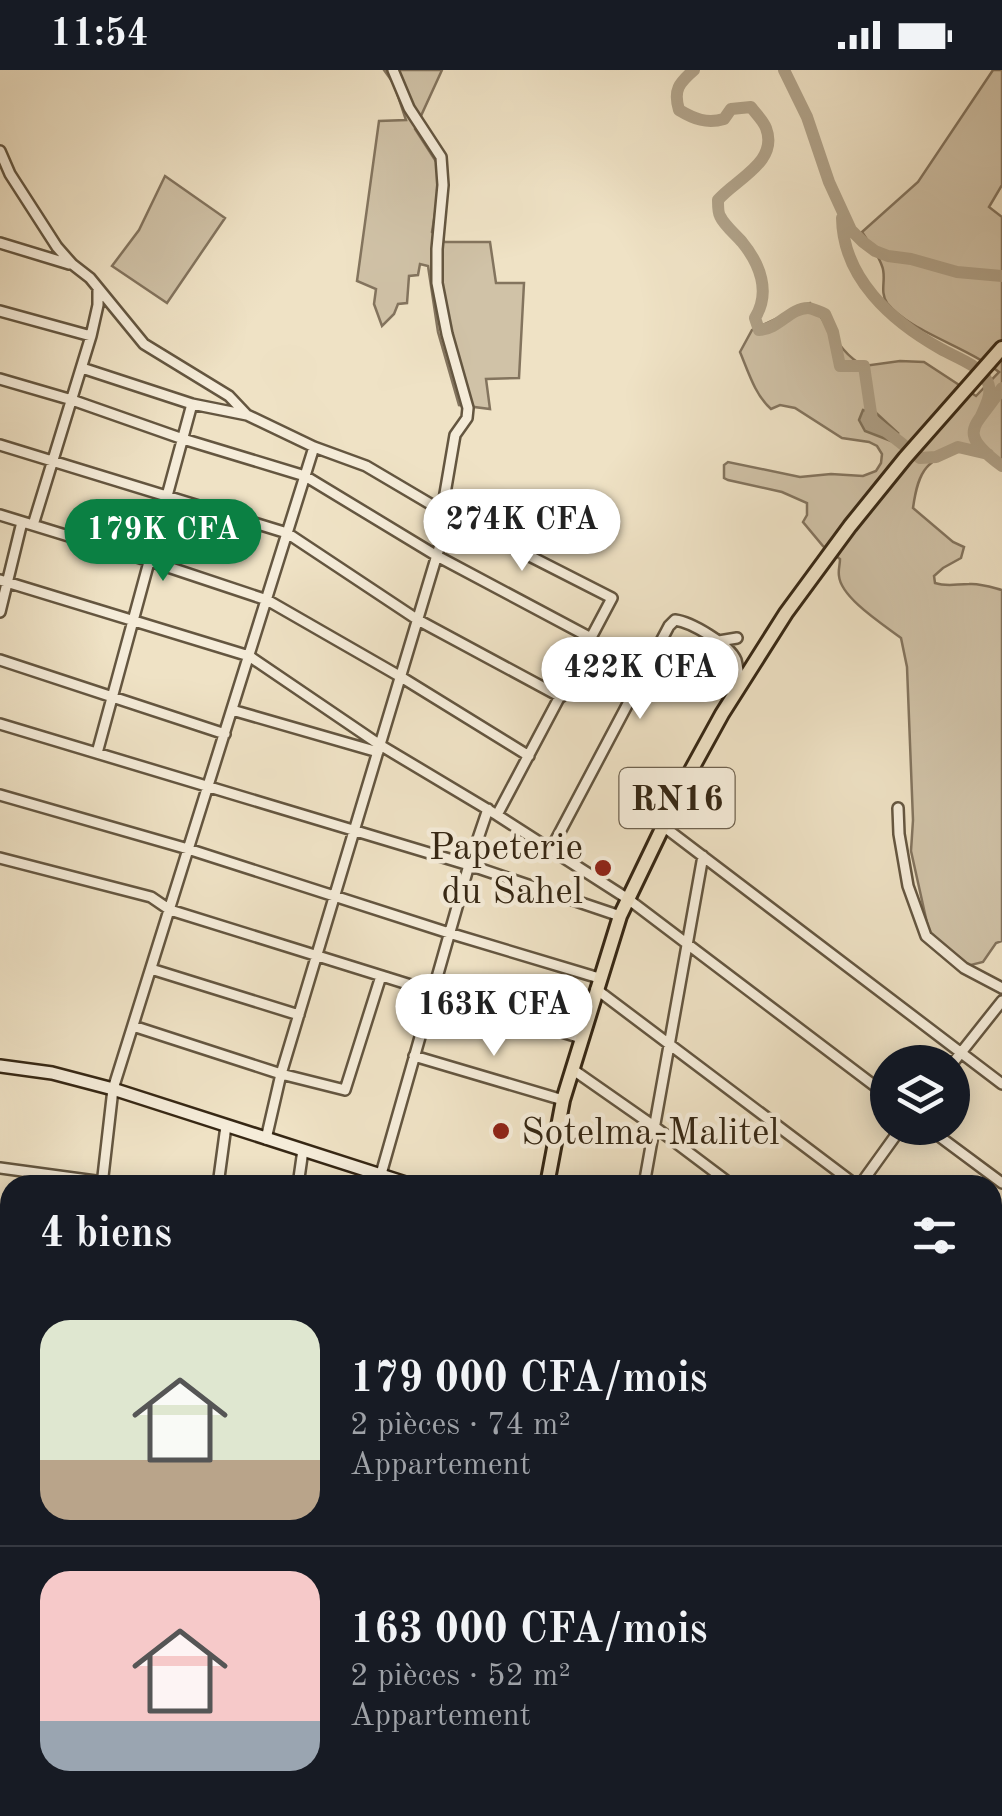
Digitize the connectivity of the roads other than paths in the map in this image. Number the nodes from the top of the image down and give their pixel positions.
1 (393, 70) edge
2 (0, 151) edge
3 (5, 172) edge
4 (0, 243) edge
5 (72, 264) junction
6 (98, 288) junction
7 (0, 312) edge
8 (91, 336) junction
9 (1002, 348) edge
10 (82, 368) junction
11 (0, 379) edge
12 (72, 400) junction
13 (192, 404) junction
14 (247, 415) junction
15 (183, 439) junction
16 (0, 444) edge
17 (314, 447) junction
18 (54, 461) junction
19 (305, 476) junction
20 (167, 496) junction
21 (446, 513) junction
22 (0, 515) edge
23 (28, 524) junction
24 (287, 533) junction
25 (437, 556) junction
26 (150, 561) junction
27 (4, 581) edge
28 (268, 600) junction
29 (0, 612) edge
30 (134, 620) junction
31 (418, 620) junction
32 (592, 638) junction
33 (737, 638) dead end
34 (718, 641) junction
35 (249, 656) junction
36 (0, 660) edge
37 (400, 677) junction
38 (740, 685) junction
39 (112, 697) junction
40 (561, 697) junction
41 (232, 710) junction
42 (0, 724) edge
43 (225, 734) junction
44 (379, 749) junction
45 (97, 754) junction
46 (529, 756) junction
47 (208, 787) junction
48 (0, 795) edge
49 (898, 808) dead end
50 (492, 812) junction
51 (664, 826) junction
52 (354, 831) junction
53 (188, 849) junction
54 (551, 849) junction
55 (703, 856) junction
56 (0, 858) edge
57 (469, 865) junction
58 (335, 896) junction
59 (628, 899) junction
60 (170, 910) junction
61 (620, 916) junction
62 (449, 933) junction
63 (687, 944) junction
64 (317, 956) junction
65 (151, 969) junction
66 (380, 976) junction
67 (986, 978) junction
68 (1002, 978) edge
69 (597, 983) junction
70 (1002, 988) edge
71 (432, 992) junction
72 (1002, 1001) edge
73 (299, 1015) junction
74 (133, 1026) junction
75 (580, 1038) junction
76 (670, 1044) junction
77 (951, 1045) edge
78 (968, 1045) edge
79 (414, 1056) junction
80 (970, 1059) edge
81 (0, 1066) edge
82 (572, 1069) junction
83 (281, 1074) junction
84 (870, 1082) edge
85 (1002, 1084) edge
86 (113, 1089) junction
87 (562, 1100) junction
88 (226, 1126) junction
89 (654, 1126) junction
90 (266, 1139) junction
91 (888, 1145) edge
92 (951, 1145) edge
93 (303, 1150) junction
94 (0, 1168) edge
95 (375, 1172) junction
96 (45, 1175) edge
97 (103, 1175) edge
98 (219, 1175) edge
99 (299, 1175) edge
100 (373, 1175) edge
101 (384, 1175) edge
102 (549, 1175) edge
103 (646, 1175) edge
104 (719, 1175) edge
105 (845, 1175) edge
106 (866, 1175) edge
107 (991, 1175) edge
108 (1002, 1762) edge
109 (1002, 1772) edge

1 - 21 street
2 - 3 street
3 - 5 street
4 - 5 street
5 - 6 street
6 - 8 street
6 - 14 street
7 - 8 street
8 - 10 street
9 - 38 main road, RN16
10 - 12 street
10 - 13 street
11 - 12 street
12 - 15 street
12 - 18 street
13 - 14 street
13 - 15 street
14 - 17 street
15 - 19 street
15 - 20 street
16 - 18 street
17 - 19 street
17 - 21 street
18 - 20 street
18 - 23 street
19 - 24 street
19 - 25 street
20 - 24 street
20 - 26 street
21 - 25 street
21 - 32 street
22 - 23 street
23 - 26 street
23 - 27 street
24 - 28 street
24 - 31 street
25 - 31 street
25 - 32 street
26 - 28 street
26 - 30 street
27 - 29 street
27 - 30 street
28 - 35 street
28 - 37 street
30 - 35 street
30 - 39 street
31 - 37 street
31 - 40 street
32 - 40 street
33 - 34 street
34 - 38 street
34 - 54 street
35 - 41 street
35 - 44 street
36 - 39 street
37 - 44 street
37 - 46 street
38 - 51 main road, RN16
39 - 43 street
39 - 45 street
40 - 46 street
41 - 43 street
41 - 44 street
42 - 45 street
43 - 47 street
44 - 50 street
44 - 52 street
45 - 47 street
46 - 50 street
47 - 52 street
47 - 53 street
48 - 53 street
49 - 67 street
50 - 54 street
50 - 57 street
51 - 55 street
51 - 59 main road, RN16
52 - 57 street
52 - 58 street
53 - 58 street
53 - 60 street
54 - 59 street
55 - 63 street
55 - 77 street
56 - 60 street
57 - 61 street
57 - 62 street
58 - 62 street
58 - 64 street
59 - 61 main road, RN16
59 - 63 street
60 - 64 street
60 - 65 street
61 - 69 main road, RN16
62 - 69 street
62 - 71 street
63 - 76 street
63 - 84 street
64 - 66 street
64 - 73 street
65 - 73 street
65 - 74 street
66 - 71 street
66 - 83 street
67 - 68 street
67 - 70 street
69 - 75 main road, RN16
69 - 76 street
71 - 75 street
71 - 79 street
72 - 78 street
73 - 83 street
74 - 83 street
74 - 86 street
75 - 82 main road, RN16
76 - 89 street
76 - 105 street
79 - 87 street
79 - 95 street
80 - 85 street
81 - 86 main road
82 - 87 main road, RN16
82 - 89 street
83 - 90 street
86 - 88 main road
86 - 97 street
87 - 102 main road, RN16
88 - 90 main road
88 - 98 street
89 - 103 street
89 - 104 street
90 - 93 main road
91 - 106 street
92 - 107 street
93 - 95 main road
93 - 99 street
94 - 96 street
95 - 100 street
95 - 101 main road
108 - 109 street

